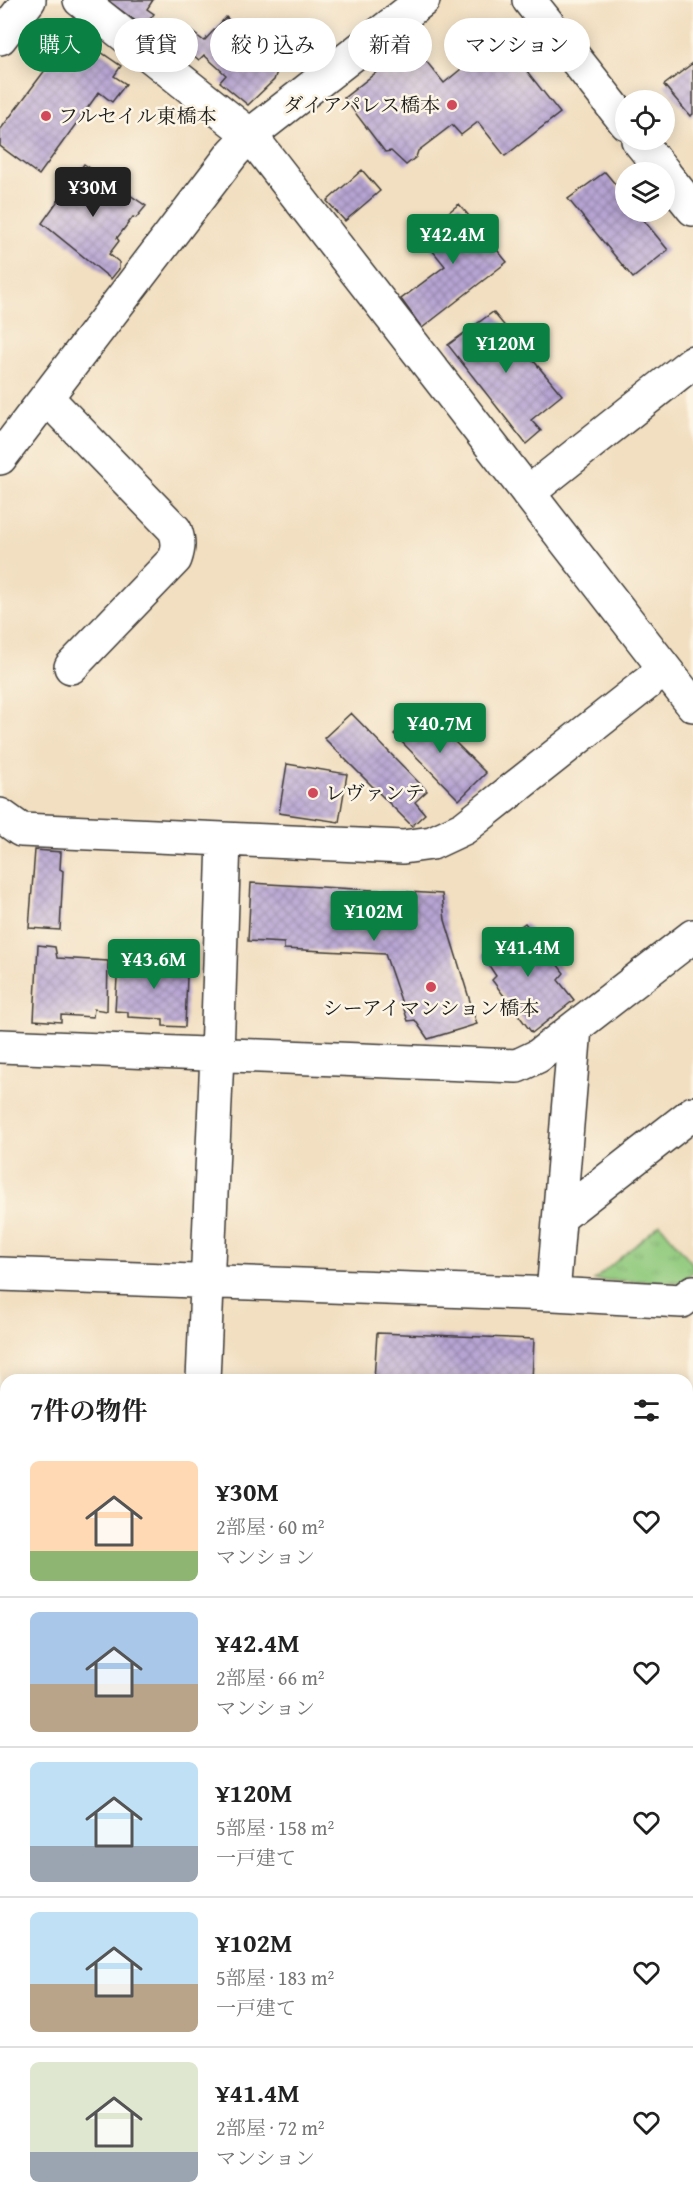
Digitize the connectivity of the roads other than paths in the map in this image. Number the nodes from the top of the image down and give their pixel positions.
1 (29, 0) edge
2 (80, 0) edge
3 (423, 0) edge
4 (529, 0) edge
5 (0, 38) edge
6 (615, 109) edge
7 (250, 135) junction
8 (646, 150) edge
9 (655, 162) edge
10 (675, 187) edge
11 (693, 209) edge
12 (693, 362) edge
13 (46, 398) junction
14 (0, 458) edge
15 (528, 493) junction
16 (71, 667) dead end
17 (665, 669) junction
18 (693, 705) edge
19 (0, 815) edge
20 (224, 840) junction
21 (693, 936) edge
22 (575, 1028) junction
23 (0, 1046) edge
24 (217, 1055) junction
25 (693, 1113) edge
26 (560, 1217) junction
27 (0, 1274) edge
28 (207, 1281) junction
29 (693, 1292) edge
30 (553, 1294) junction
31 (203, 1374) edge

1 - 5 street
2 - 7 street
3 - 7 street
4 - 6 street
7 - 13 street
7 - 15 street
8 - 9 street
10 - 11 street
12 - 15 street
13 - 14 street
13 - 16 street
15 - 17 street
17 - 18 street
17 - 20 street
19 - 20 street
20 - 24 street
21 - 22 street
22 - 24 street
22 - 26 street
23 - 24 street
24 - 28 street
25 - 26 street
26 - 30 street
27 - 28 street
28 - 30 street
28 - 31 street
29 - 30 street

